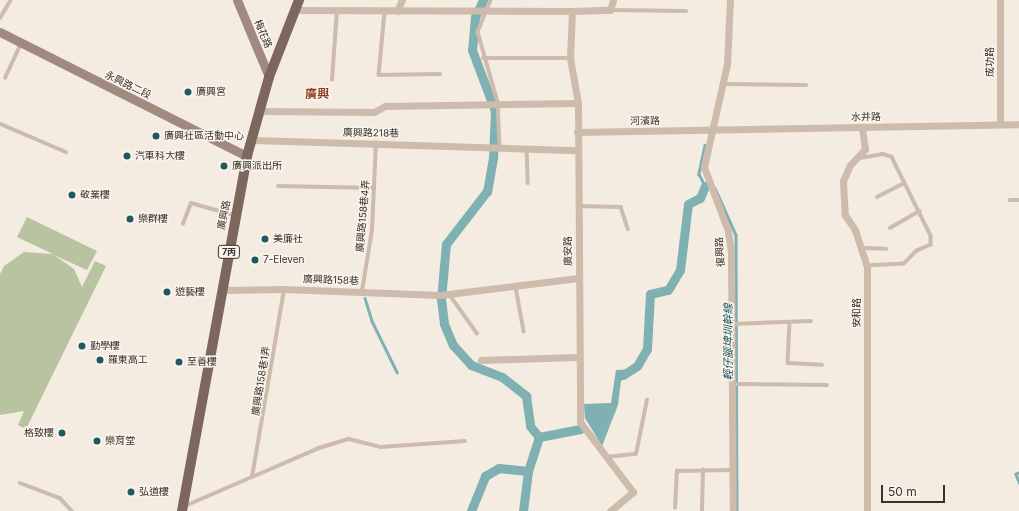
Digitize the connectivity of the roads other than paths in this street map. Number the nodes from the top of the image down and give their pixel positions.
1 (11, 0) edge
2 (237, 0) edge
3 (299, 0) edge
4 (402, 0) edge
5 (491, 0) edge
6 (613, 0) edge
7 (730, 0) edge
8 (1000, 0) edge
9 (295, 10) junction
10 (610, 10) junction
11 (337, 11) junction
12 (397, 11) junction
13 (484, 11) junction
14 (686, 11) dead end
15 (385, 12) junction
16 (572, 12) junction
17 (0, 18) edge
18 (0, 32) edge
19 (21, 44) junction
20 (483, 58) junction
21 (570, 58) junction
22 (440, 74) dead end
23 (269, 77) junction
24 (4, 78) dead end
25 (332, 80) dead end
26 (724, 84) junction
27 (806, 85) dead end
28 (498, 102) junction
29 (578, 103) junction
30 (259, 111) junction
31 (1000, 123) junction
32 (1, 124) dead end
33 (1019, 124) edge
34 (862, 128) junction
35 (713, 130) junction
36 (577, 132) junction
37 (252, 140) junction
38 (376, 142) junction
39 (500, 146) junction
40 (527, 147) junction
41 (576, 150) junction
42 (66, 152) dead end
43 (247, 156) junction
44 (860, 158) junction
45 (528, 183) dead end
46 (904, 183) junction
47 (278, 186) dead end
48 (374, 188) junction
49 (876, 197) dead end
50 (1010, 200) dead end
51 (1019, 200) edge
52 (577, 206) junction
53 (919, 211) junction
54 (236, 216) junction
55 (183, 224) dead end
56 (890, 228) dead end
57 (628, 229) dead end
58 (863, 248) junction
59 (886, 249) dead end
60 (867, 266) junction
61 (578, 278) junction
62 (516, 287) junction
63 (284, 289) junction
64 (222, 290) junction
65 (362, 291) junction
66 (450, 295) junction
67 (811, 321) dead end
68 (790, 322) junction
69 (732, 324) junction
70 (524, 331) dead end
71 (477, 333) dead end
72 (577, 357) junction
73 (481, 360) dead end
74 (822, 365) dead end
75 (732, 384) junction
76 (827, 385) dead end
77 (647, 400) dead end
78 (465, 441) dead end
79 (605, 458) junction
80 (703, 470) junction
81 (733, 470) junction
82 (252, 477) junction
83 (20, 483) dead end
84 (675, 508) dead end
85 (183, 509) edge
86 (72, 511) edge
87 (610, 511) edge
88 (702, 511) edge
89 (732, 511) edge
90 (868, 511) edge

1 - 17 lane
2 - 23 street, 梅花路
3 - 9 main road, 廣興路 / 7丙
4 - 12 street
5 - 13 lane
6 - 10 street
7 - 26 street, 復興路
8 - 31 street, 成功路
9 - 11 street
9 - 23 main road, 廣興路 / 7丙
10 - 14 lane
10 - 16 street
11 - 15 street
11 - 25 lane
12 - 13 street
12 - 15 street
13 - 16 street
13 - 20 lane
15 - 22 lane
16 - 21 street, 廣安路
18 - 19 street, 永興路二段
19 - 24 lane
19 - 43 street, 永興路二段
20 - 21 lane
20 - 28 lane
21 - 29 street, 廣安路
23 - 30 main road, 廣興路 / 7丙
26 - 27 lane
26 - 35 street, 復興路
28 - 29 street
28 - 30 street
28 - 39 lane
29 - 36 street, 廣安路
30 - 37 main road, 廣興路 / 7丙
31 - 33 street, 水井路
31 - 34 street, 水井路
32 - 42 lane
34 - 35 street, 水井路
34 - 44 street
35 - 36 street, 河濱路
35 - 69 street, 復興路
36 - 41 street, 廣安路
37 - 38 street, 廣興路218巷
37 - 43 main road, 廣興路 / 7丙
38 - 39 street, 廣興路218巷
38 - 48 lane, 廣興路158巷4弄
39 - 40 street
40 - 41 street
40 - 45 lane
41 - 52 street, 廣安路
43 - 54 main road, 廣興路 / 7丙
44 - 46 lane
44 - 58 street, 安和路
46 - 49 lane
46 - 53 lane
47 - 48 lane
48 - 65 lane, 廣興路158巷4弄
50 - 51 lane
52 - 57 lane
52 - 61 street, 廣安路
53 - 56 lane
53 - 60 lane
54 - 55 lane
54 - 64 main road, 廣興路 / 7丙
58 - 59 lane
58 - 60 street, 安和路
60 - 90 street, 安和路
61 - 62 street
61 - 72 street, 廣安路
62 - 66 street
62 - 70 lane
63 - 64 street, 廣興路158巷
63 - 65 street, 廣興路158巷
63 - 82 lane, 廣興路158巷1弄
64 - 85 main road, 廣興路 / 7丙
65 - 66 street, 廣興路158巷
66 - 71 lane
67 - 68 lane
68 - 69 lane
68 - 74 lane
69 - 75 street, 復興路
72 - 73 street
72 - 79 street, 廣安路
75 - 76 lane
75 - 81 street, 復興路
77 - 79 lane
78 - 82 lane
79 - 87 street, 廣安路
80 - 81 lane
80 - 84 lane
80 - 88 lane
81 - 89 street, 復興路
82 - 85 lane
83 - 86 lane

